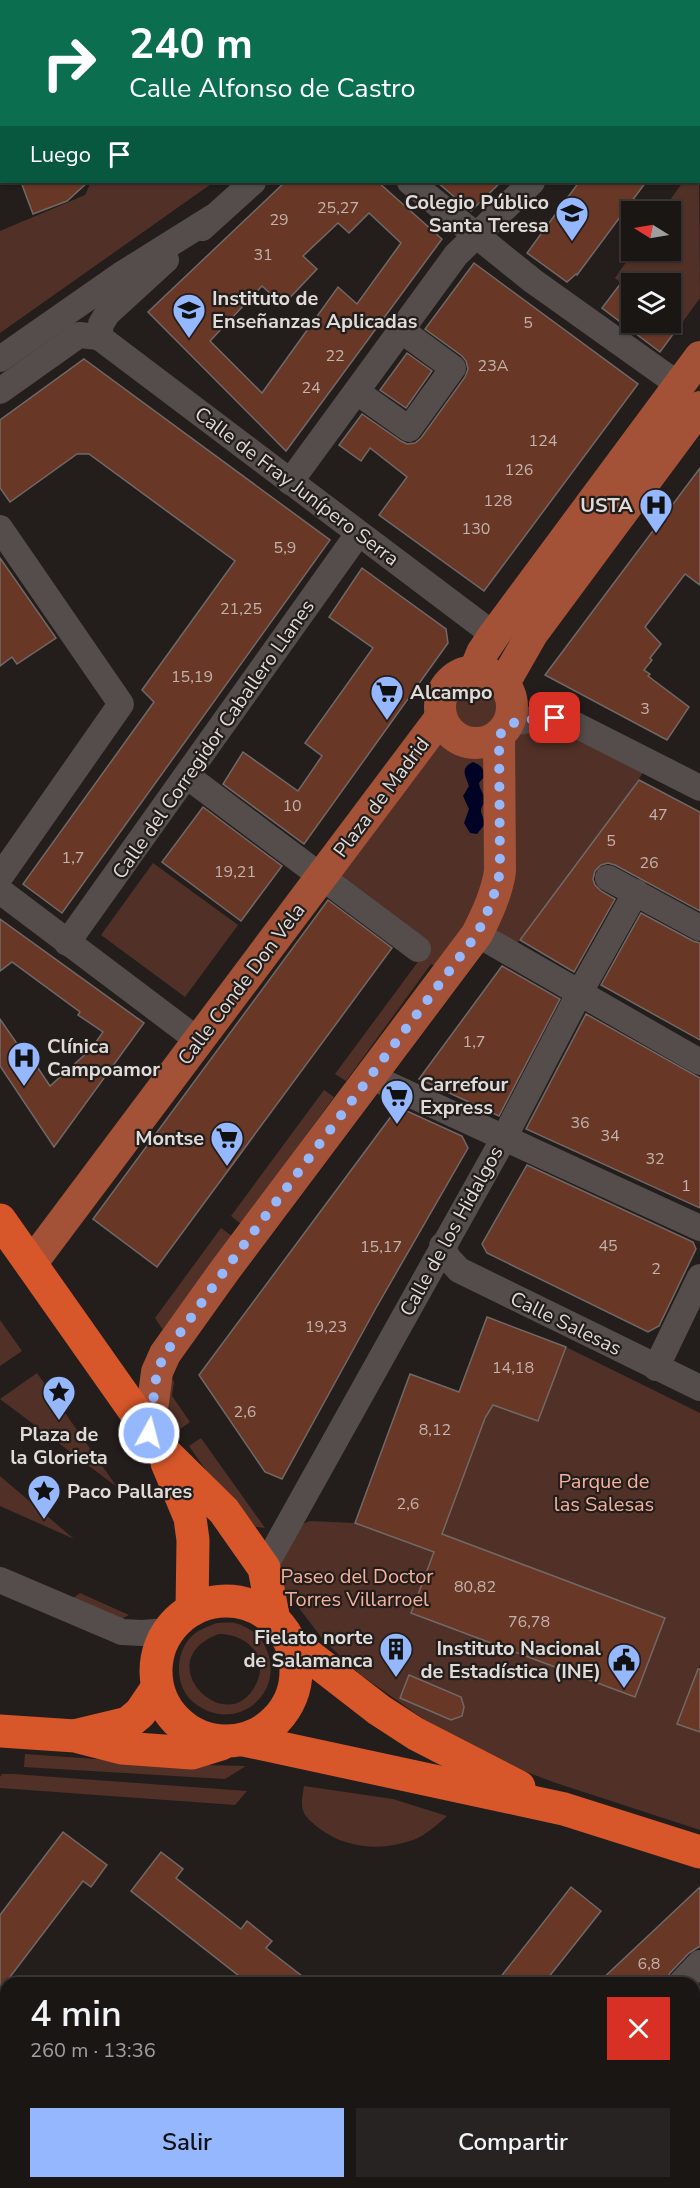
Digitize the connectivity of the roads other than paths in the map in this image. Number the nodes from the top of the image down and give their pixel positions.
1 (252, 183) edge
2 (411, 183) edge
3 (531, 183) edge
4 (213, 217) junction
5 (476, 235) junction
6 (401, 330) junction
7 (99, 337) junction
8 (700, 357) edge
9 (0, 359) edge
10 (0, 391) edge
11 (357, 392) junction
12 (690, 396) edge
13 (290, 482) junction
14 (0, 528) edge
15 (358, 534) junction
16 (495, 635) junction
17 (475, 670) junction
18 (504, 683) junction
19 (441, 717) junction
20 (504, 730) junction
21 (187, 776) junction
22 (700, 788) edge
23 (321, 876) junction
24 (0, 877) edge
25 (608, 878) dead end
26 (0, 891) edge
27 (636, 892) junction
28 (700, 928) edge
29 (477, 934) junction
30 (67, 943) junction
31 (418, 949) dead end
32 (580, 992) junction
33 (199, 1041) junction
34 (700, 1062) edge
35 (370, 1076) junction
36 (504, 1137) junction
37 (0, 1220) edge
38 (700, 1228) edge
39 (442, 1246) junction
40 (31, 1264) junction
41 (700, 1276) edge
42 (656, 1368) junction
43 (700, 1388) edge
44 (156, 1442) junction
45 (264, 1568) junction
46 (0, 1580) edge
47 (180, 1620) junction
48 (282, 1631) junction
49 (157, 1688) junction
50 (0, 1731) edge
51 (75, 1736) junction
52 (234, 1741) junction
53 (564, 1809) junction
54 (700, 1852) edge
55 (700, 1963) edge
56 (687, 1977) edge

1 - 4 street
2 - 5 street
3 - 5 street
4 - 7 street
4 - 9 street
5 - 6 street
5 - 12 street
6 - 11 street
6 - 11 street
7 - 10 street
7 - 13 street, Calle de Fray Junípero Serra
8 - 12 main road
11 - 13 street
12 - 16 main road
12 - 18 main road
13 - 15 street, Calle de Fray Junípero Serra
14 - 24 street
15 - 16 street, Calle de Fray Junípero Serra
15 - 21 street, Calle del Corregidor Caballero Llanes
16 - 17 main road
17 - 18 main road
17 - 19 main road, Plaza de Madrid
18 - 20 main road
19 - 20 main road, Plaza de Madrid
19 - 23 main road, Plaza de Madrid
20 - 22 street
20 - 29 main road
21 - 23 street, Plaza de Madrid
21 - 30 street, Calle del Corregidor Caballero Llanes
23 - 31 street, Plaza de Madrid
23 - 33 main road, Calle Conde Don Vela
25 - 27 street
26 - 30 street
27 - 28 street
27 - 32 street, Calle de los Hidalgos
29 - 32 street
29 - 35 main road
30 - 33 street
32 - 34 street
32 - 36 street, Calle de los Hidalgos
33 - 40 main road, Calle Conde Don Vela
35 - 36 street
35 - 44 main road
36 - 38 street
36 - 39 street, Calle de los Hidalgos
37 - 40 highway
39 - 42 street, Calle Salesas
39 - 45 street, Calle de los Hidalgos
40 - 44 highway
41 - 42 street
42 - 43 street, Calle Salesas
44 - 45 highway
44 - 47 highway
45 - 48 highway
46 - 47 street
47 - 48 highway
47 - 49 highway
48 - 52 highway
48 - 53 highway
49 - 51 highway
49 - 52 highway
50 - 51 highway
51 - 52 highway
52 - 53 highway
53 - 54 highway
55 - 56 street

